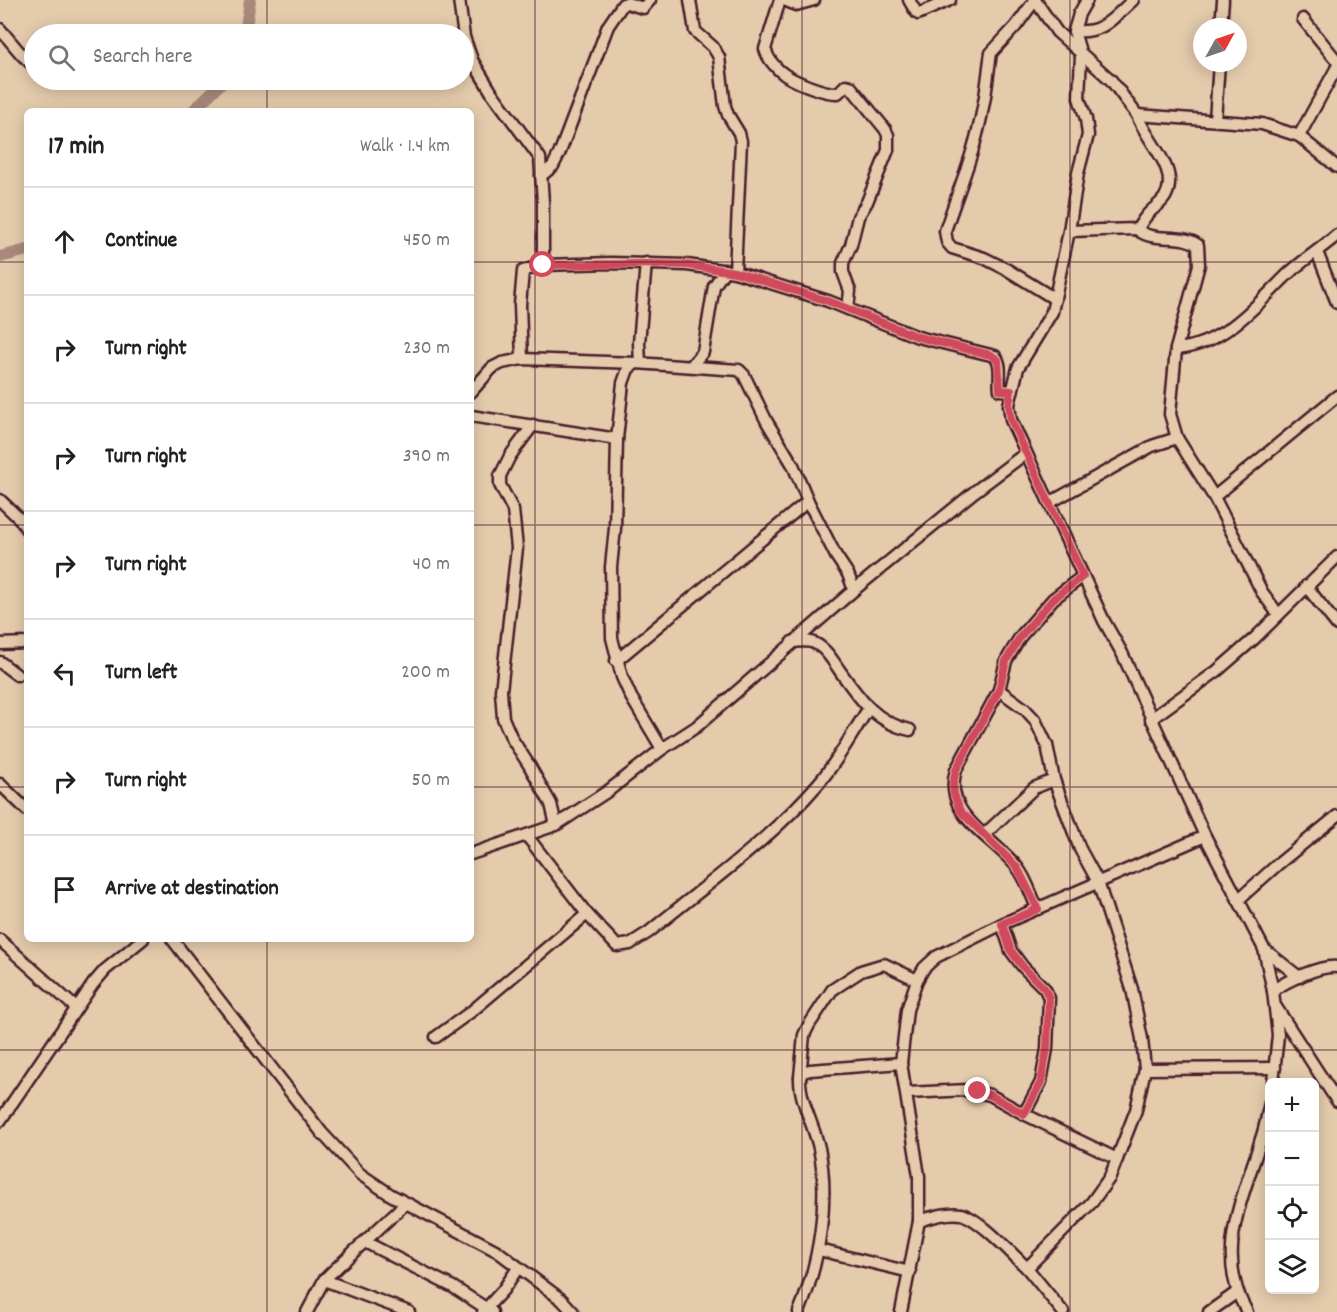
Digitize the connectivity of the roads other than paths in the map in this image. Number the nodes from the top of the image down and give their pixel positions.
1 (459, 0) edge
2 (650, 0) edge
3 (690, 0) edge
4 (782, 0) edge
5 (814, 0) edge
6 (909, 0) edge
7 (950, 0) edge
8 (1035, 0) edge
9 (1087, 0) edge
10 (1133, 0) edge
11 (1223, 0) edge
12 (1222, 18) edge
13 (1303, 19) dead end
14 (462, 24) edge
15 (0, 29) edge
16 (1074, 31) junction
17 (1081, 55) junction
18 (24, 57) edge
19 (1337, 61) edge
20 (474, 63) edge
21 (1337, 67) edge
22 (1218, 72) edge
23 (1137, 115) junction
24 (1215, 120) junction
25 (1299, 136) junction
26 (1337, 167) edge
27 (541, 176) junction
28 (1137, 230) junction
29 (1070, 231) junction
30 (1337, 235) edge
31 (1317, 252) junction
32 (646, 264) junction
33 (543, 265) junction
34 (730, 271) junction
35 (1055, 298) junction
36 (1337, 303) edge
37 (848, 309) junction
38 (1176, 349) junction
39 (522, 359) junction
40 (638, 363) junction
41 (690, 366) junction
42 (474, 389) edge
43 (1011, 391) junction
44 (1337, 396) edge
45 (474, 416) edge
46 (533, 425) junction
47 (1177, 438) junction
48 (617, 439) junction
49 (1026, 453) junction
50 (1214, 497) junction
51 (0, 500) edge
52 (808, 501) junction
53 (1049, 503) junction
54 (24, 525) edge
55 (1337, 557) edge
56 (1083, 576) junction
57 (1306, 586) junction
58 (854, 590) junction
59 (1278, 614) junction
60 (1337, 625) edge
61 (791, 642) junction
62 (24, 643) edge
63 (0, 645) edge
64 (616, 661) junction
65 (0, 662) edge
66 (17, 675) dead end
67 (999, 690) junction
68 (869, 708) junction
69 (1151, 720) junction
70 (910, 730) dead end
71 (662, 749) junction
72 (1054, 780) junction
73 (0, 784) edge
74 (24, 807) edge
75 (1337, 816) edge
76 (556, 825) junction
77 (985, 834) junction
78 (527, 836) junction
79 (1205, 836) junction
80 (474, 853) edge
81 (1098, 882) junction
82 (1238, 900) junction
83 (1038, 909) junction
84 (587, 914) junction
85 (1002, 924) junction
86 (0, 940) edge
87 (139, 942) edge
88 (174, 942) edge
89 (1264, 949) junction
90 (1337, 967) edge
91 (1299, 977) junction
92 (917, 980) junction
93 (1273, 991) junction
94 (1275, 1004) junction
95 (76, 1008) junction
96 (436, 1037) dead end
97 (902, 1063) junction
98 (1275, 1068) junction
99 (1145, 1069) junction
100 (800, 1077) junction
101 (1274, 1078) edge
102 (907, 1093) junction
103 (1337, 1101) edge
104 (1024, 1114) junction
105 (1265, 1120) edge
106 (0, 1121) edge
107 (1117, 1159) junction
108 (406, 1203) junction
109 (919, 1221) junction
110 (364, 1242) junction
111 (819, 1250) junction
112 (518, 1268) junction
113 (1027, 1268) junction
114 (910, 1272) junction
115 (324, 1280) junction
116 (1236, 1293) junction
117 (487, 1310) edge
118 (307, 1312) edge
119 (409, 1312) edge
120 (573, 1312) edge
121 (799, 1312) edge
122 (902, 1312) edge
123 (1063, 1312) edge
124 (1209, 1312) edge
125 (1246, 1312) edge

1 - 14 street
2 - 27 street
3 - 34 street
4 - 5 street
4 - 37 street
6 - 7 street
8 - 17 street
8 - 35 street
9 - 16 street
10 - 16 street
11 - 12 street
13 - 19 street
15 - 18 street
16 - 17 street
17 - 23 street
17 - 29 street
20 - 27 street
21 - 25 street
22 - 24 street
23 - 24 street
23 - 28 street
24 - 25 street
25 - 26 street
27 - 33 street
28 - 29 street
28 - 38 street
29 - 35 street
30 - 31 street
31 - 36 street
31 - 38 street
32 - 33 street
32 - 34 street
32 - 40 street
33 - 39 street
34 - 37 street
34 - 41 street
35 - 43 street
37 - 43 street
38 - 47 street
39 - 40 street
39 - 42 street
40 - 41 street
40 - 48 street
41 - 52 street
43 - 49 street
44 - 50 street
45 - 46 street
46 - 48 street
46 - 76 street
47 - 50 street
47 - 53 street
48 - 64 street
49 - 53 street
49 - 58 street
50 - 59 street
51 - 54 street
52 - 58 street
52 - 64 street
53 - 56 street
55 - 57 street
56 - 67 street
56 - 69 street
57 - 59 street
57 - 60 street
58 - 61 street
59 - 69 street
61 - 68 street
61 - 71 street
62 - 63 street
64 - 71 street
65 - 66 street
67 - 72 street
67 - 77 street
68 - 70 street
68 - 84 street
69 - 79 street
71 - 76 street
72 - 77 street
72 - 81 street
73 - 74 street
75 - 82 street
76 - 78 street
77 - 83 street
78 - 80 street
78 - 84 street
79 - 81 street
79 - 82 street
81 - 83 street
81 - 99 street
82 - 89 street
83 - 85 street
84 - 96 street
85 - 92 street
85 - 104 street
86 - 95 street
87 - 95 street
88 - 108 street
89 - 91 street
89 - 93 street
90 - 91 street
91 - 93 street
92 - 97 street
92 - 100 street
93 - 94 street
94 - 98 street
94 - 103 street
95 - 106 street
97 - 100 street
97 - 102 street
98 - 99 street
98 - 101 street
99 - 107 street
100 - 111 street
102 - 104 street
102 - 109 street
104 - 107 street
105 - 116 street
107 - 113 street
108 - 110 street
108 - 112 street
109 - 113 street
109 - 114 street
110 - 115 street
110 - 117 street
111 - 114 street
111 - 121 street
112 - 117 street
112 - 120 street
113 - 123 street
114 - 122 street
115 - 118 street
115 - 119 street
116 - 124 street
116 - 125 street

